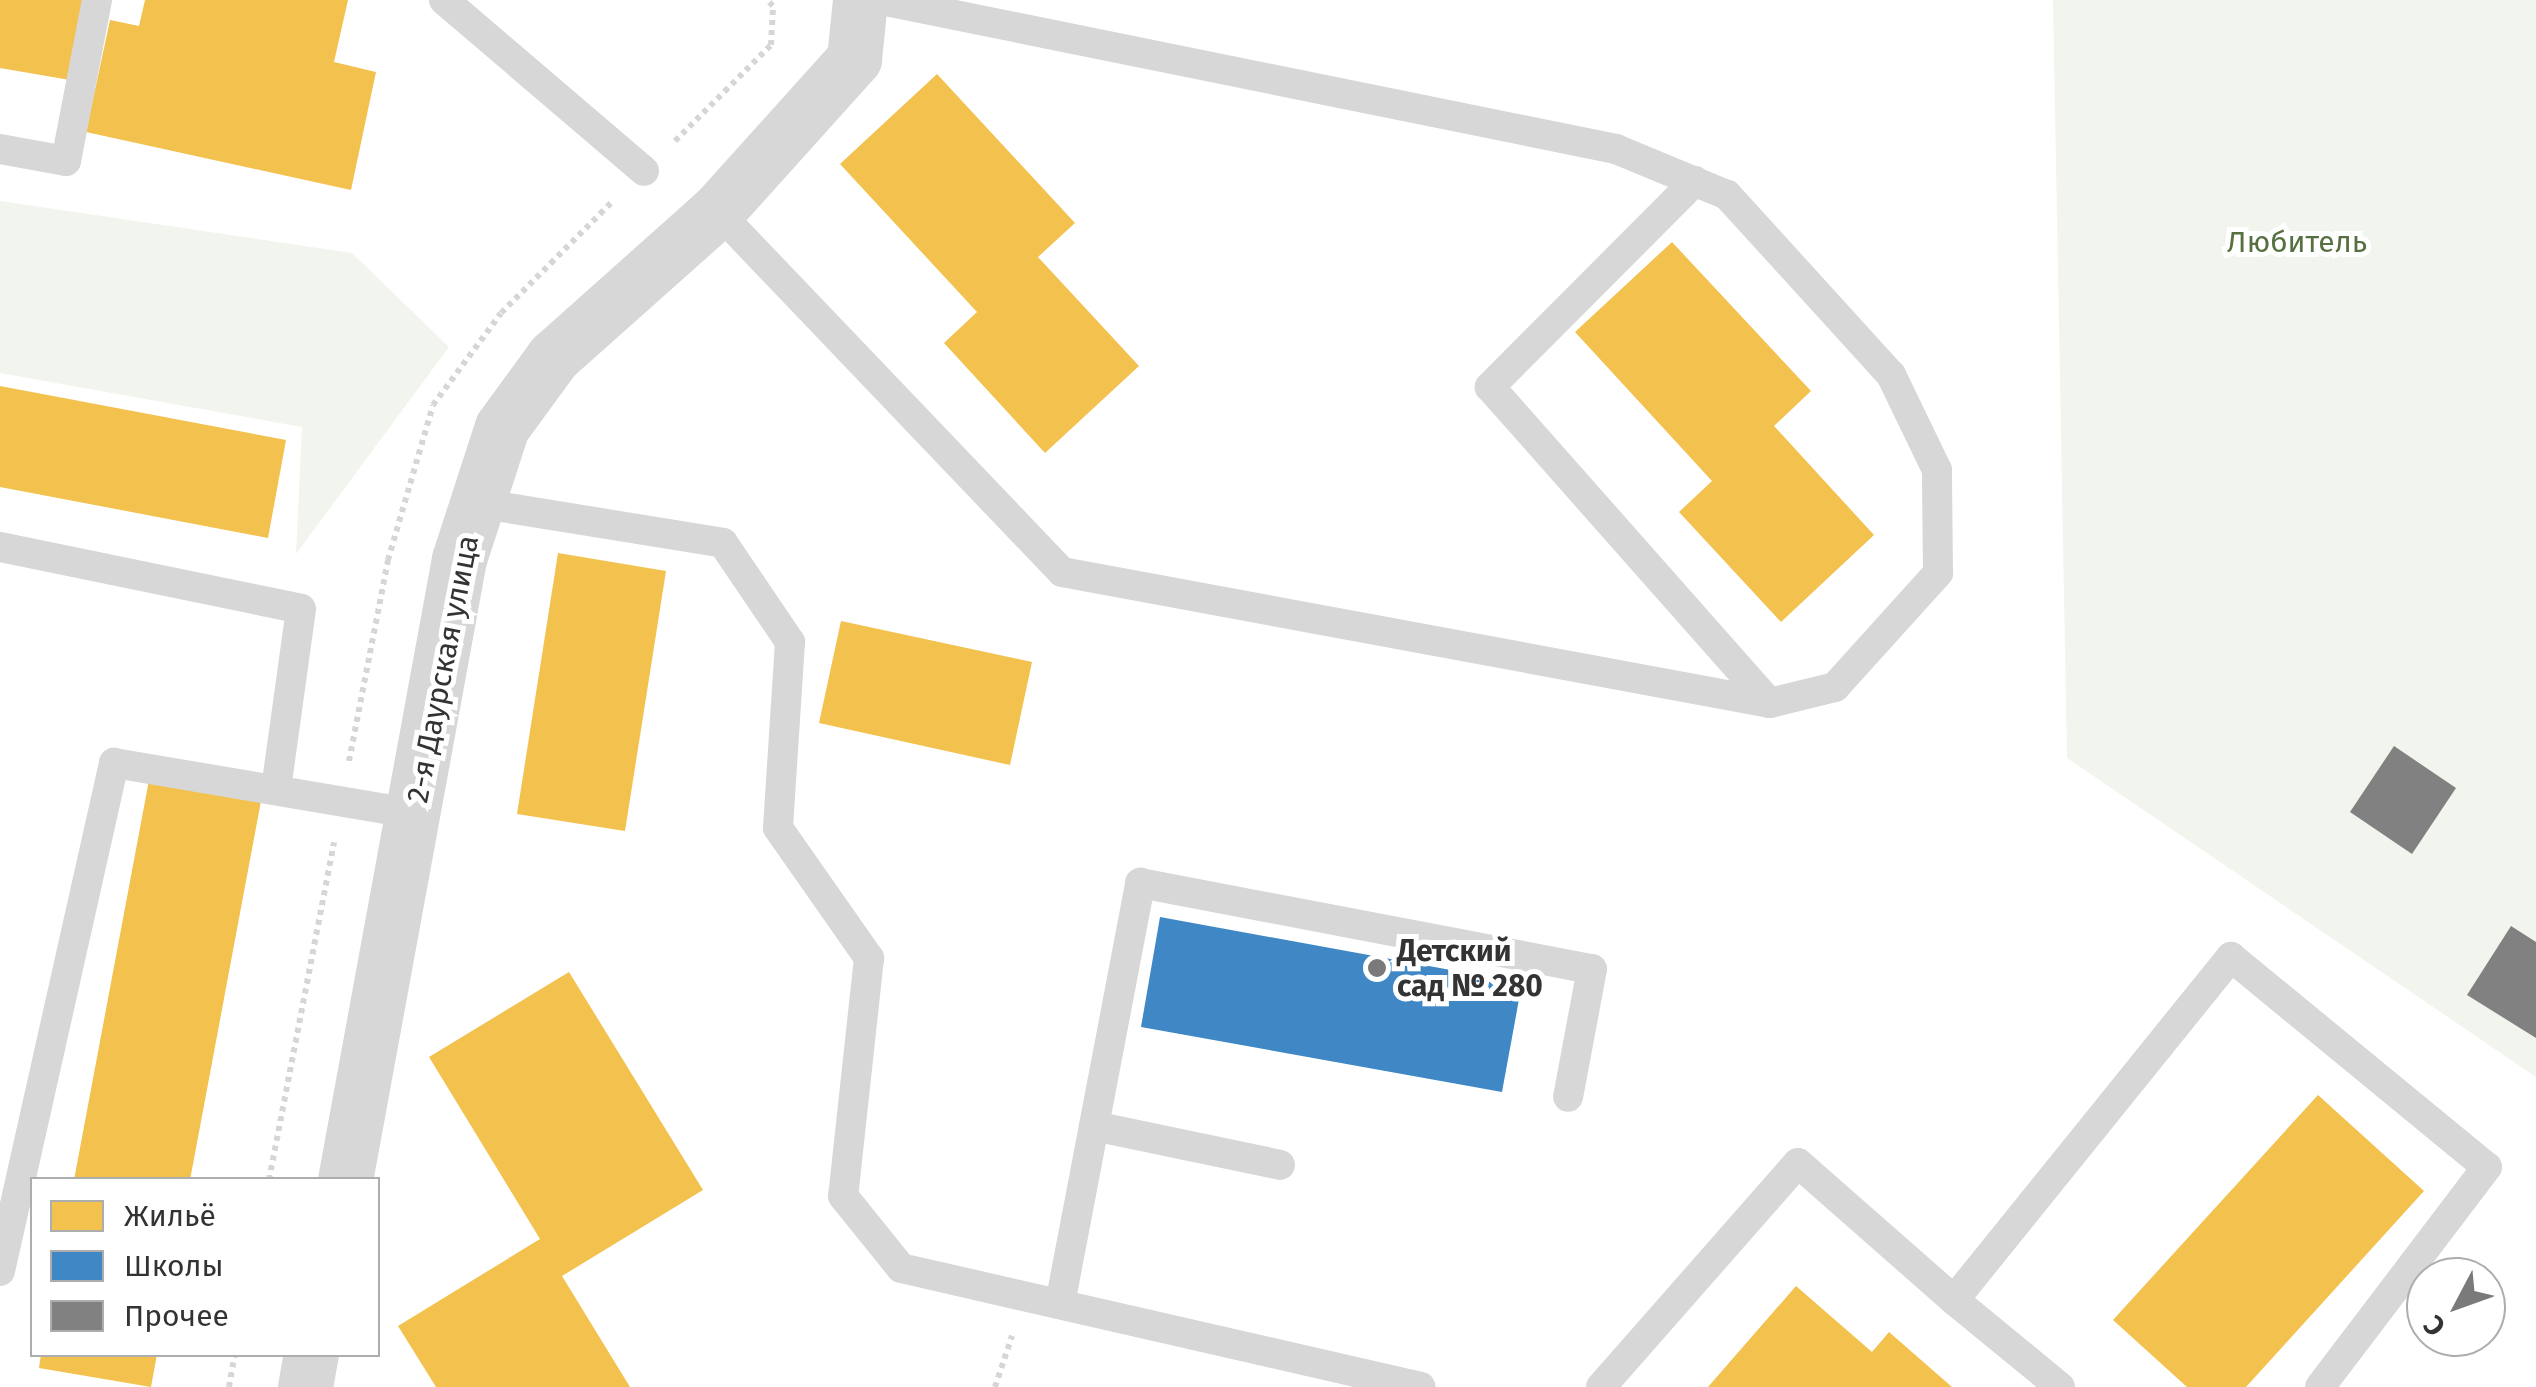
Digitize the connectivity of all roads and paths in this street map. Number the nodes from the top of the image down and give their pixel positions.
1 (97, 0) edge
2 (444, 0) edge
3 (860, 0) edge
4 (880, 0) edge
5 (0, 149) edge
6 (644, 171) dead end
7 (1695, 181) junction
8 (717, 211) junction
9 (477, 503) junction
10 (0, 546) edge
11 (1770, 704) junction
12 (276, 790) junction
13 (415, 814) junction
14 (1568, 1097) dead end
15 (1094, 1126) junction
16 (1280, 1165) dead end
17 (346, 1177) edge
18 (0, 1271) edge
19 (1954, 1300) junction
20 (1060, 1304) junction
21 (234, 1357) edge
22 (310, 1357) edge
23 (2050, 1384) edge
24 (229, 1387) edge
25 (305, 1387) edge
26 (1421, 1387) edge
27 (1601, 1387) edge
28 (2320, 1387) edge

1 - 5 lane
2 - 6 lane
3 - 8 street, 2-я Даурская улица
4 - 7 lane
7 - 11 lane
7 - 11 lane
8 - 9 street, 2-я Даурская улица
8 - 11 lane
9 - 13 street, 2-я Даурская улица
9 - 20 lane
10 - 12 lane
12 - 13 lane
12 - 18 lane
13 - 17 street, 2-я Даурская улица
14 - 15 lane
15 - 16 lane
15 - 20 lane
19 - 23 lane
19 - 27 lane
19 - 28 lane
20 - 26 lane
21 - 24 path
22 - 25 street

